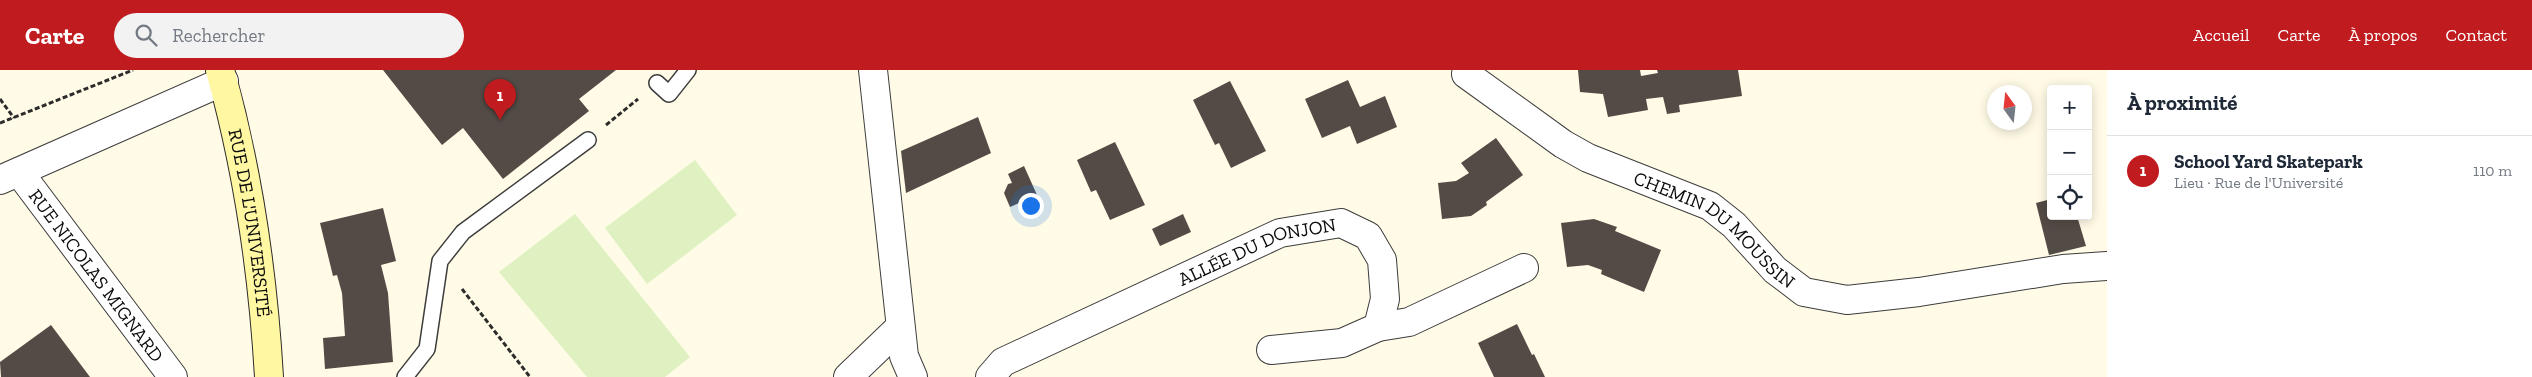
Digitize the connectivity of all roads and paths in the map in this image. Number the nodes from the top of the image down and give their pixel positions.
1 (133, 70) edge
2 (688, 70) edge
3 (873, 70) edge
4 (1467, 71) edge
5 (222, 76) edge
6 (657, 83) joint
7 (0, 99) edge
8 (14, 118) junction
9 (0, 123) edge
10 (588, 140) joint
11 (10, 176) edge
12 (440, 261) junction
13 (2107, 266) edge
14 (1524, 268) dead end
15 (900, 327) junction
16 (1378, 328) junction
17 (1270, 350) dead end
18 (173, 377) edge
19 (269, 377) edge
20 (405, 377) edge
21 (530, 377) edge
22 (848, 377) edge
23 (913, 377) edge
24 (990, 377) edge

1 - 8 path
2 - 6 lane
3 - 15 street
4 - 13 street, CHEMIN DU MOUSSIN
5 - 11 street
5 - 19 street, RUE DE L'UNIVERSITÉ
6 - 10 path
7 - 8 path
8 - 9 path
10 - 12 lane
11 - 18 street, RUE NICOLAS MIGNARD
12 - 20 lane
12 - 21 path
14 - 16 street
15 - 22 street
15 - 23 street
16 - 17 street
16 - 24 street, ALLÉE DU DONJON

